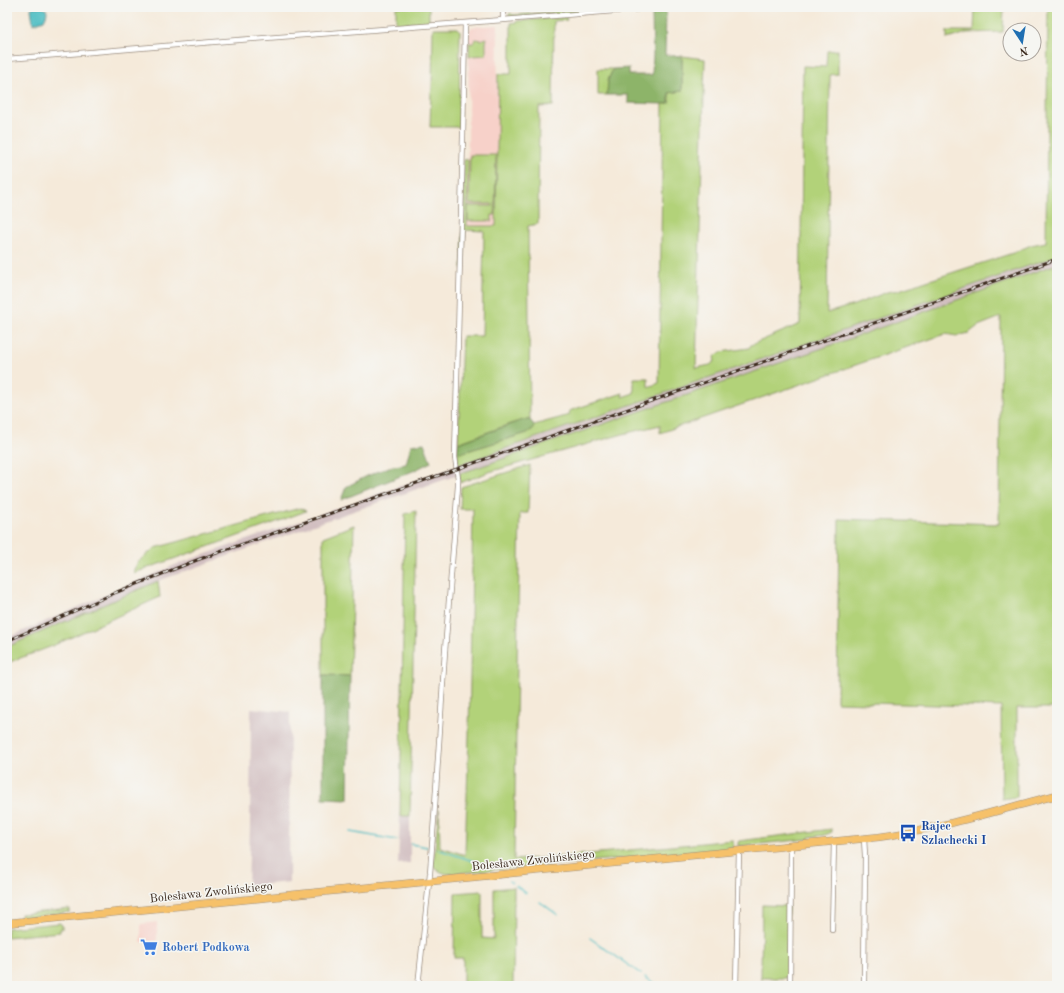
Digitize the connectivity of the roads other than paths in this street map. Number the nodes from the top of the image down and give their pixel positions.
1 (503, 7) edge
2 (664, 7) edge
3 (503, 20) junction
4 (464, 23) junction
5 (7, 59) edge
6 (1057, 795) edge
7 (864, 839) junction
8 (834, 842) junction
9 (791, 846) junction
10 (739, 851) junction
11 (428, 882) junction
12 (7, 924) edge
13 (832, 930) dead end
14 (418, 986) edge
15 (736, 986) edge
16 (790, 986) edge
17 (864, 986) edge

1 - 3 street
2 - 3 street
3 - 4 street
4 - 5 street
4 - 11 street
6 - 7 main road, Bolesława Zwolińskiego
7 - 8 main road, Bolesława Zwolińskiego
7 - 17 street
8 - 9 main road, Bolesława Zwolińskiego
8 - 13 street
9 - 10 main road, Bolesława Zwolińskiego
9 - 16 street
10 - 11 main road, Bolesława Zwolińskiego
10 - 15 street
11 - 12 main road, Bolesława Zwolińskiego
11 - 14 street

